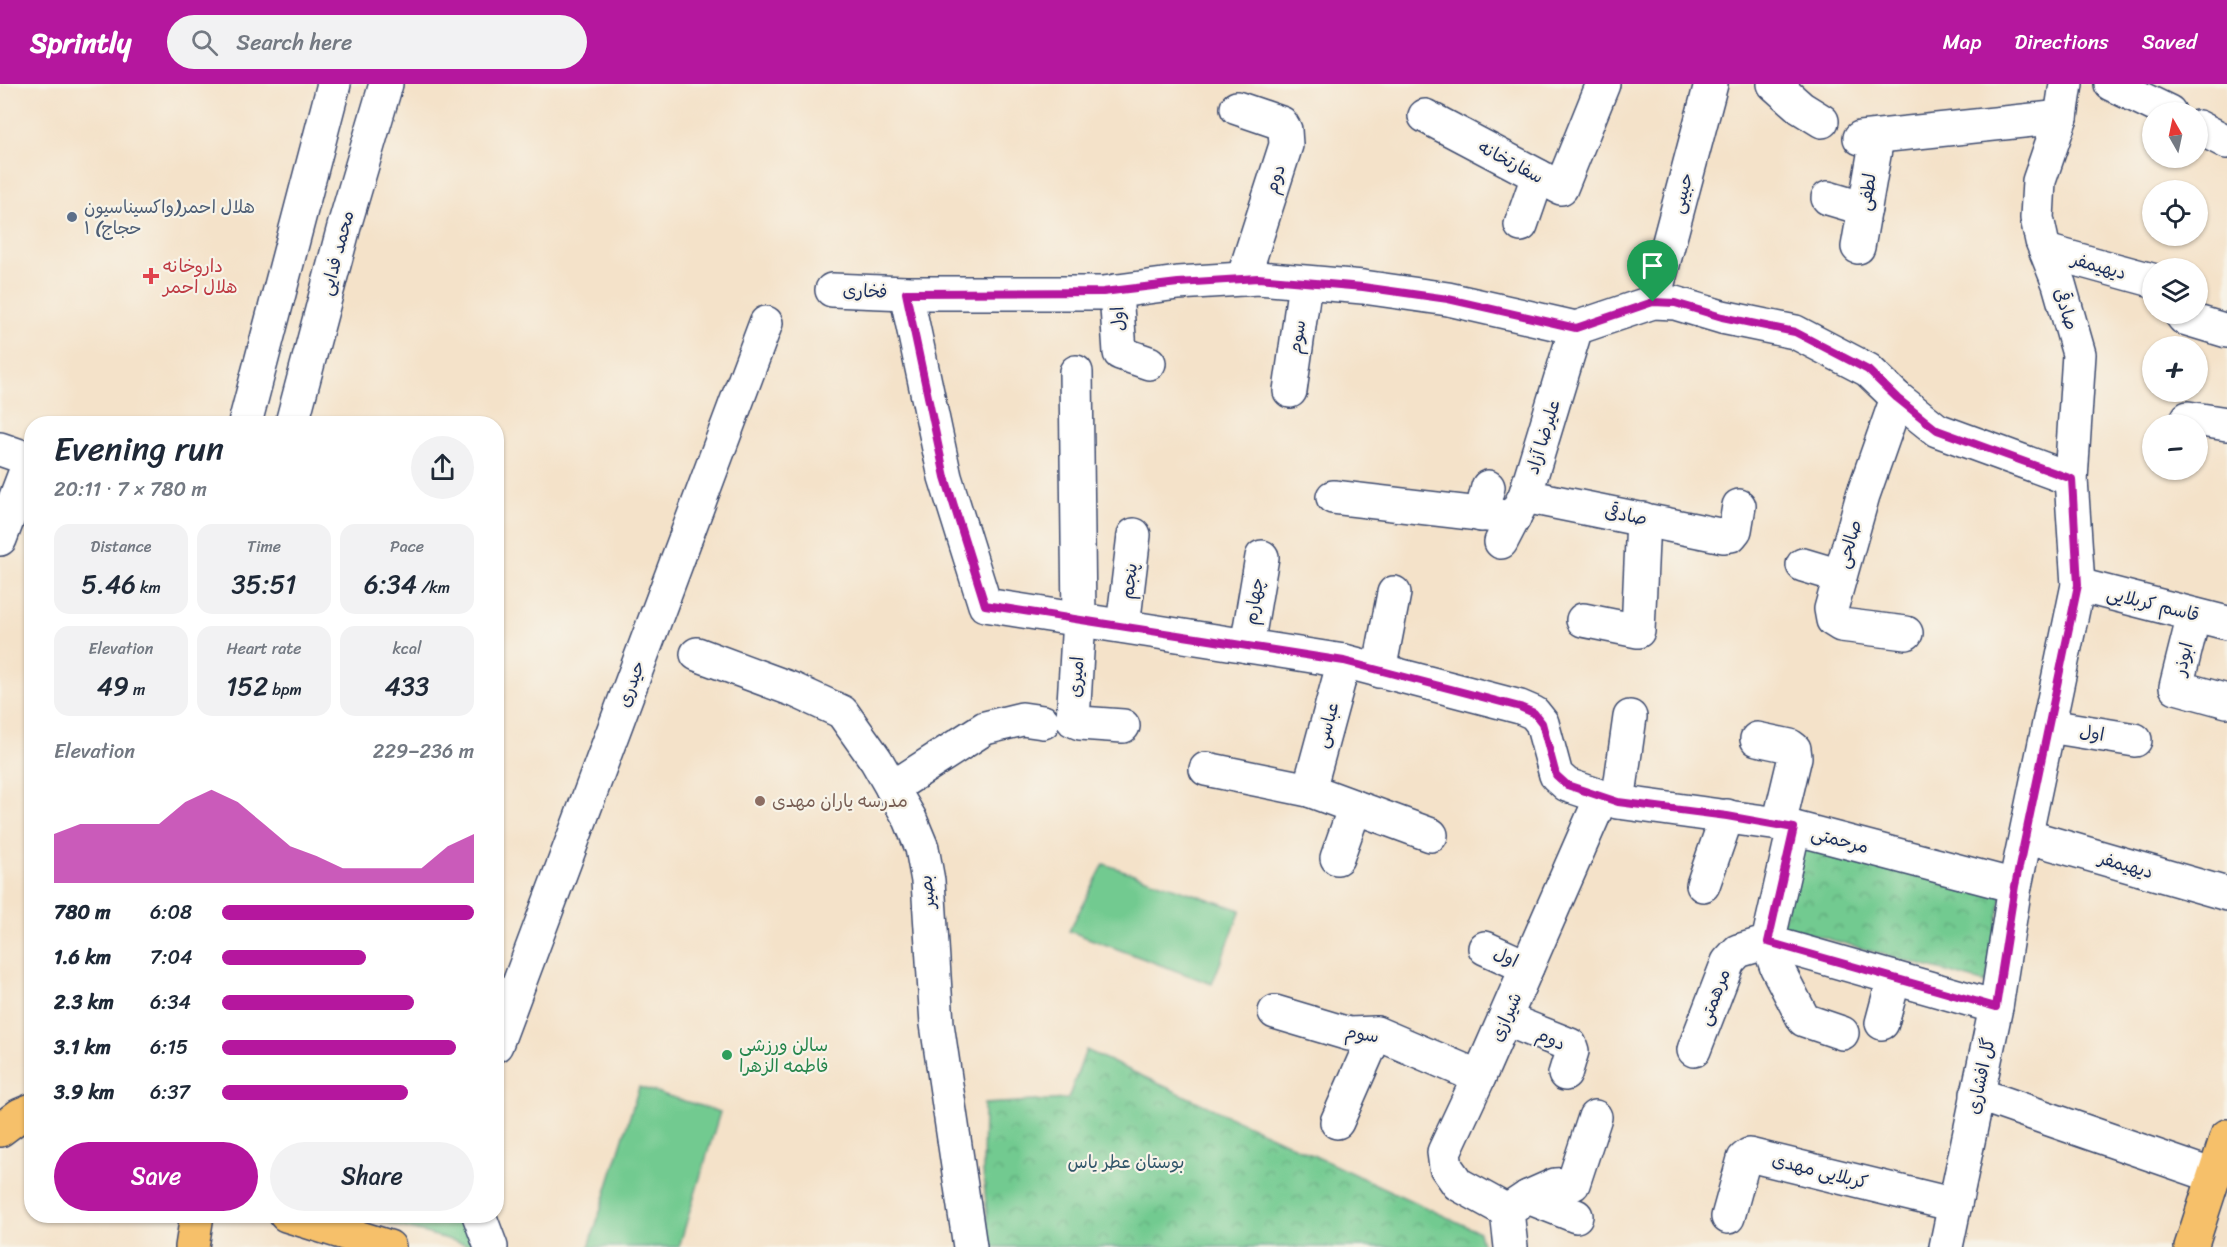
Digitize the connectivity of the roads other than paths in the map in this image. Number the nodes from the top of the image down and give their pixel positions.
1 (334, 84) edge
2 (386, 84) edge
3 (1603, 84) edge
4 (1711, 84) edge
5 (1774, 84) edge
6 (2066, 84) edge
7 (2111, 84) edge
8 (2148, 102) edge
9 (1237, 108) dead end
10 (1425, 116) dead end
11 (1822, 121) dead end
12 (2056, 131) junction
13 (2208, 132) edge
14 (2227, 142) edge
15 (1538, 176) junction
16 (1828, 198) dead end
17 (1865, 209) junction
18 (1521, 225) dead end
19 (1858, 247) dead end
20 (2046, 251) junction
21 (2142, 277) edge
22 (1243, 279) junction
23 (1305, 282) junction
24 (832, 290) dead end
25 (1116, 291) junction
26 (906, 293) junction
27 (1653, 302) junction
28 (766, 323) dead end
29 (2204, 324) edge
30 (1576, 328) junction
31 (2227, 331) edge
32 (1149, 363) dead end
33 (1076, 372) dead end
34 (1290, 391) dead end
35 (1897, 398) junction
36 (246, 416) edge
37 (294, 416) edge
38 (2208, 421) edge
39 (2227, 424) edge
40 (0, 449) edge
41 (24, 458) edge
42 (24, 478) edge
43 (2072, 479) junction
44 (1333, 497) dead end
45 (1739, 506) dead end
46 (1513, 519) junction
47 (1643, 519) junction
48 (1134, 536) dead end
49 (0, 539) edge
50 (1262, 557) dead end
51 (1803, 565) dead end
52 (1840, 576) junction
53 (2078, 585) junction
54 (1394, 593) dead end
55 (2194, 615) junction
56 (1079, 619) junction
57 (1582, 620) dead end
58 (2227, 623) edge
59 (1123, 626) junction
60 (1906, 633) dead end
61 (1247, 646) junction
62 (698, 654) dead end
63 (1344, 661) junction
64 (1379, 671) junction
65 (2227, 702) edge
66 (1630, 717) dead end
67 (1043, 722) dead end
68 (1123, 726) dead end
69 (2049, 726) junction
70 (1757, 739) dead end
71 (2135, 740) dead end
72 (1206, 769) dead end
73 (892, 788) junction
74 (1309, 790) junction
75 (1610, 799) junction
76 (1355, 807) junction
77 (1727, 816) junction
78 (1786, 826) junction
79 (1431, 835) dead end
80 (2026, 836) junction
81 (1337, 858) dead end
82 (1703, 885) dead end
83 (2015, 886) junction
84 (2227, 894) edge
85 (1768, 942) junction
86 (1485, 948) dead end
87 (1527, 967) junction
88 (1894, 978) junction
89 (1996, 1007) junction
90 (1275, 1012) dead end
91 (1505, 1019) junction
92 (1882, 1023) dead end
93 (504, 1024) edge
94 (1376, 1033) junction
95 (1842, 1034) dead end
96 (1694, 1050) dead end
97 (1565, 1074) dead end
98 (1479, 1077) junction
99 (1977, 1094) junction
100 (1337, 1122) dead end
101 (1597, 1132) dead end
102 (2227, 1136) edge
103 (2214, 1176) junction
104 (1517, 1204) junction
105 (1955, 1205) junction
106 (1576, 1216) dead end
107 (1728, 1217) dead end
108 (196, 1223) edge
109 (339, 1223) edge
110 (482, 1223) edge
111 (192, 1247) edge
112 (389, 1247) edge
113 (491, 1247) edge
114 (970, 1247) edge
115 (1511, 1247) edge
116 (1946, 1247) edge
117 (2191, 1247) edge

1 - 36 street
2 - 37 street, محمد فدایی
3 - 15 street, سفارتخانه
4 - 27 street, حبیبی
5 - 11 street
6 - 12 street, صادقی
7 - 8 street
9 - 22 street, دوم
10 - 15 street, سفارتخانه
12 - 17 street, لطفی
12 - 20 street, صادقی
13 - 14 street
15 - 18 street
16 - 17 street
17 - 19 street, لطفی
20 - 21 street, دیهیمفر
20 - 43 street, صادقی
22 - 23 street, فخاری
22 - 25 street, فخاری
23 - 30 street, فخاری
23 - 34 street, سوم
24 - 26 street, فخاری
25 - 26 street, فخاری
25 - 32 street, اول
26 - 56 street
27 - 30 street
27 - 35 street
28 - 93 street, حیدری
29 - 31 street
30 - 46 street, علیرضا آزاد
33 - 56 street
35 - 43 street
35 - 52 street, صالحی
38 - 39 street
40 - 41 street
42 - 49 street
43 - 53 street, گل افشاری
44 - 46 street
45 - 47 street, صادقی
46 - 47 street, صادقی
47 - 57 street
48 - 59 street, پنجم
50 - 61 street, چهارم
51 - 52 street
52 - 60 street, صالحی
53 - 55 street, قاسم کربلایی
53 - 69 street, گل افشاری
54 - 64 street
55 - 58 street, قاسم کربلایی
55 - 65 street, ابوذر
56 - 59 street
56 - 68 street, امیری
59 - 61 street
61 - 63 street
62 - 73 street, بصیر
63 - 64 street
63 - 74 street, عباسی
64 - 75 street, مرحمتی
66 - 75 street, شیرازی
67 - 73 street
69 - 71 street, اول
69 - 80 street, گل افشاری
70 - 78 street
72 - 74 street
73 - 114 street, بصیر
74 - 76 street
75 - 77 street, مرحمتی
75 - 87 street, شیرازی
76 - 79 street
76 - 81 street
77 - 78 street, مرحمتی
77 - 82 street
78 - 83 street, مرحمتی
78 - 85 street
80 - 83 street, گل افشاری
80 - 84 street, دیهیمفر
83 - 89 street, گل افشاری
85 - 88 street
85 - 95 street
85 - 96 street, مرهمتی
86 - 87 street, اول
87 - 91 street, شیرازی
88 - 89 street
88 - 92 street
89 - 99 street, گل افشاری
90 - 94 street, سوم
91 - 97 street, دوم
91 - 98 street, شیرازی
94 - 98 street, سوم
94 - 100 street
98 - 104 street, شیرازی
99 - 103 street
99 - 105 street, گل افشاری
101 - 104 street
102 - 103 main road
103 - 117 main road
104 - 106 street, شیرازی
104 - 115 street
105 - 107 street, کربلایی مهدی
105 - 116 street, گل افشاری
108 - 111 main road
109 - 112 main road
110 - 113 street

